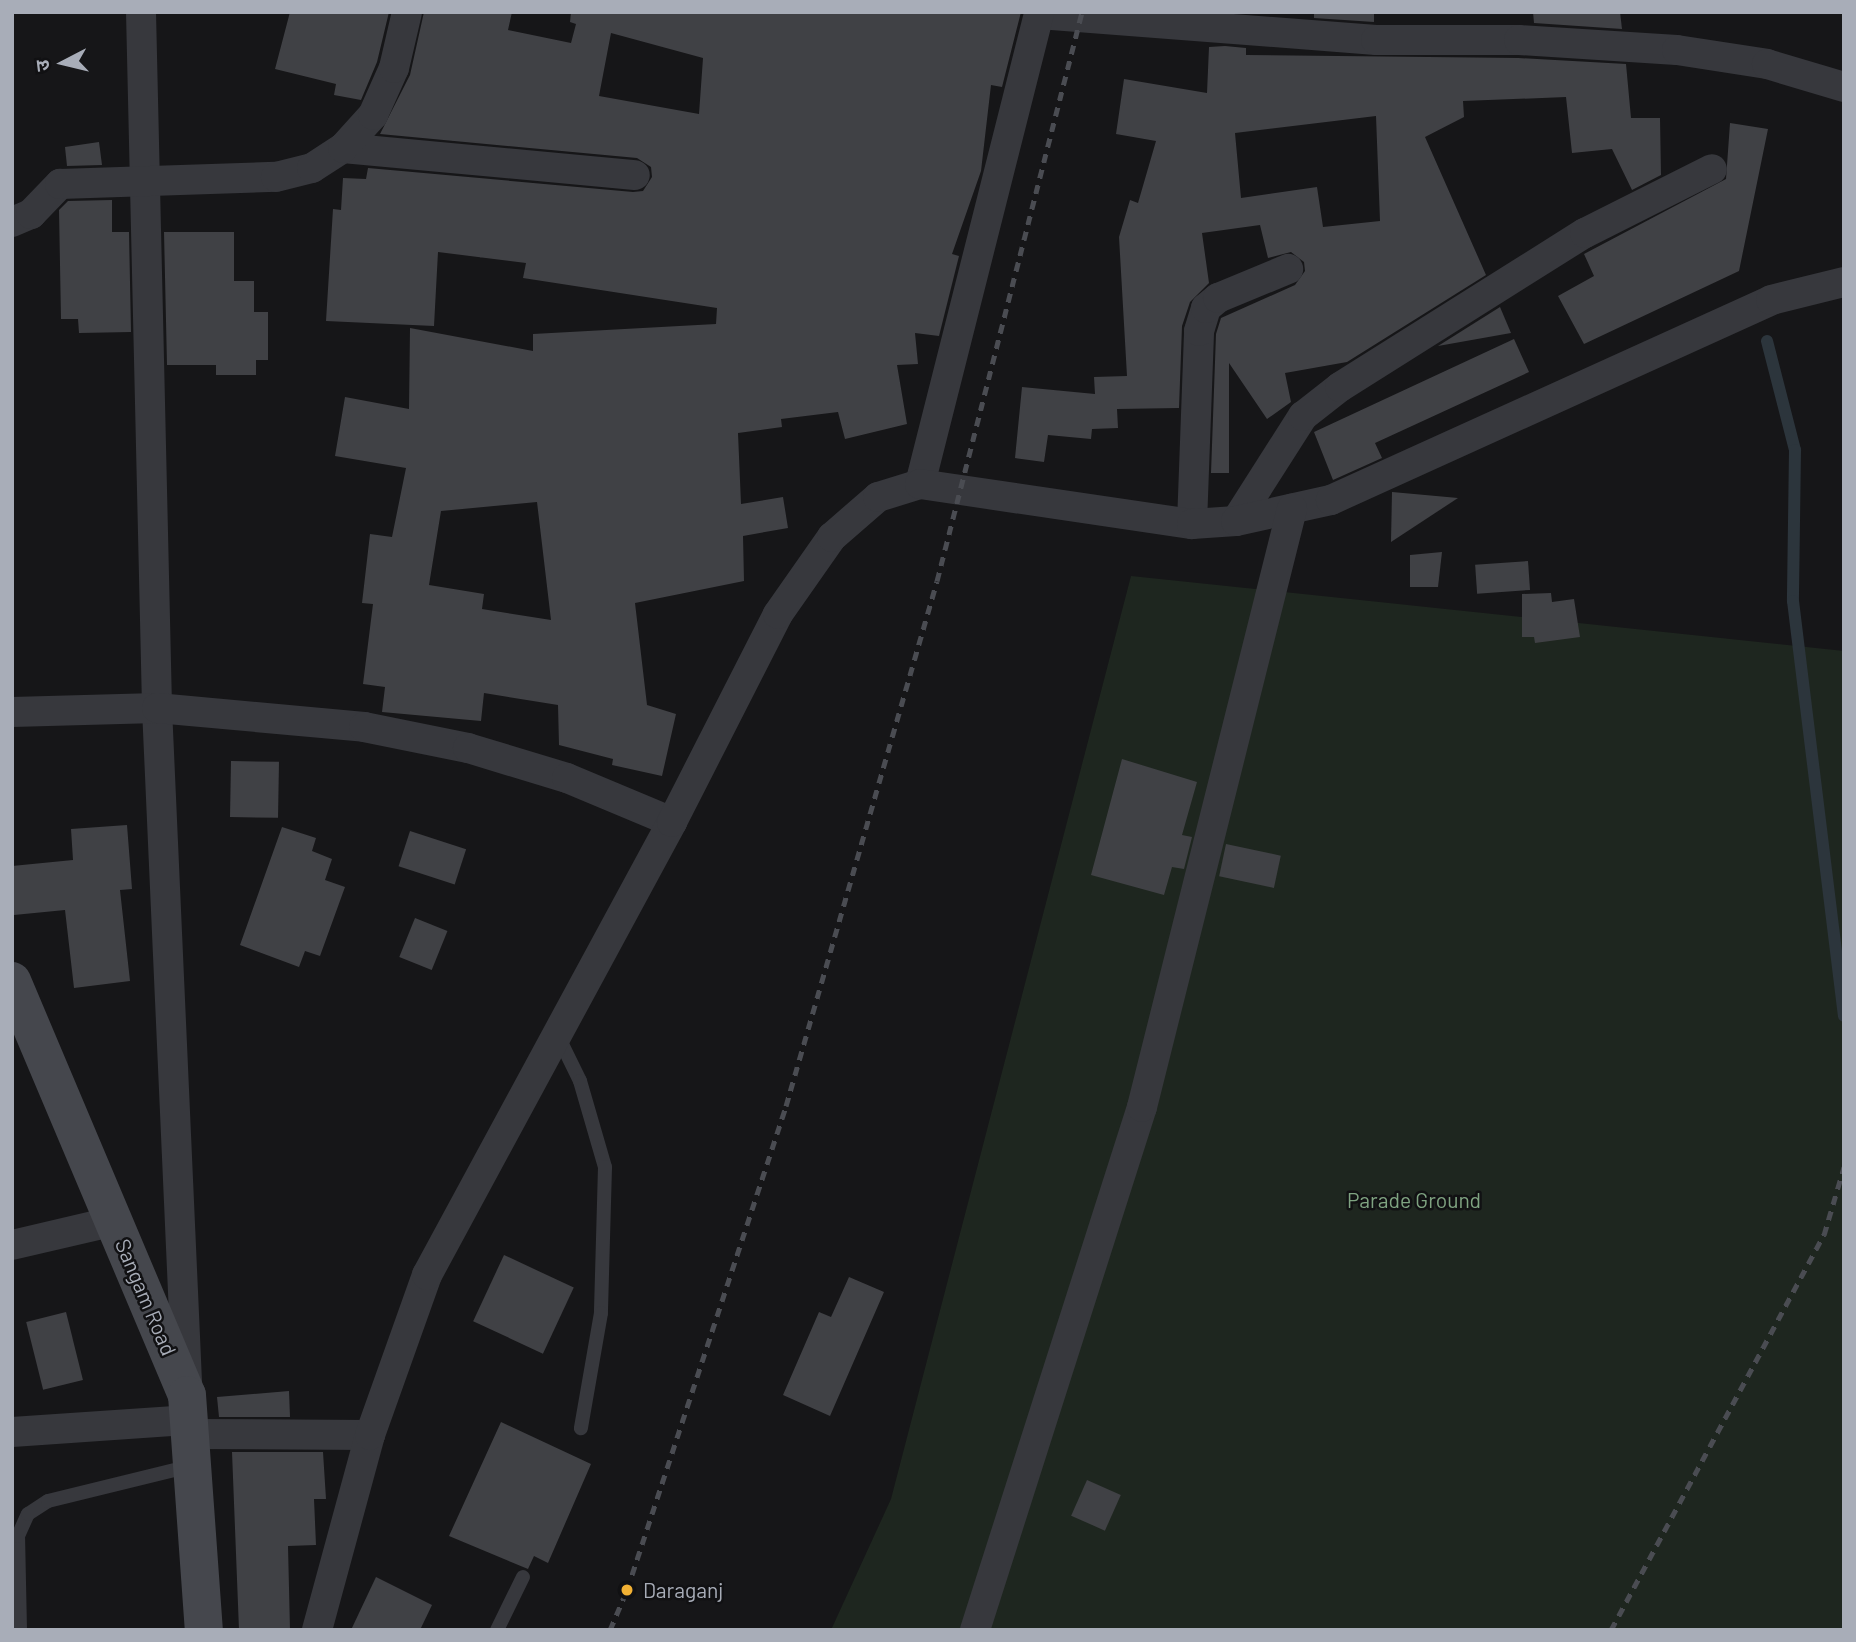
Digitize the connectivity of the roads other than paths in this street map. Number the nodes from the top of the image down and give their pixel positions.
1 (141, 12) edge
2 (407, 12) edge
3 (1039, 13) edge
4 (1844, 87) edge
5 (343, 148) junction
6 (1712, 169) dead end
7 (635, 175) dead end
8 (142, 183) junction
9 (12, 222) edge
10 (1288, 269) dead end
11 (1844, 282) edge
12 (920, 484) junction
13 (1292, 509) junction
14 (1236, 521) junction
15 (1192, 524) junction
16 (157, 708) junction
17 (12, 712) edge
18 (672, 822) junction
19 (12, 981) edge
20 (558, 1036) junction
21 (114, 1221) junction
22 (12, 1245) edge
23 (581, 1427) dead end
24 (190, 1429) junction
25 (12, 1432) edge
26 (370, 1435) junction
27 (523, 1577) dead end
28 (20, 1630) edge
29 (204, 1630) edge
30 (317, 1630) edge
31 (497, 1630) edge
32 (975, 1630) edge

1 - 8 street
2 - 5 street
3 - 4 street
3 - 12 street
5 - 7 street
5 - 8 street
6 - 14 street
8 - 9 street
8 - 16 street
10 - 15 street
11 - 13 street
12 - 15 street
12 - 18 street
13 - 14 street
13 - 32 street
14 - 15 street
16 - 17 street
16 - 18 street
16 - 24 street
18 - 20 street
19 - 21 main road, Sangam Road
20 - 23 lane
20 - 26 street
21 - 22 street
21 - 24 main road, Sangam Road
24 - 25 street
24 - 26 street
24 - 28 lane
24 - 29 main road, Sangam Road
26 - 30 street
27 - 31 lane

